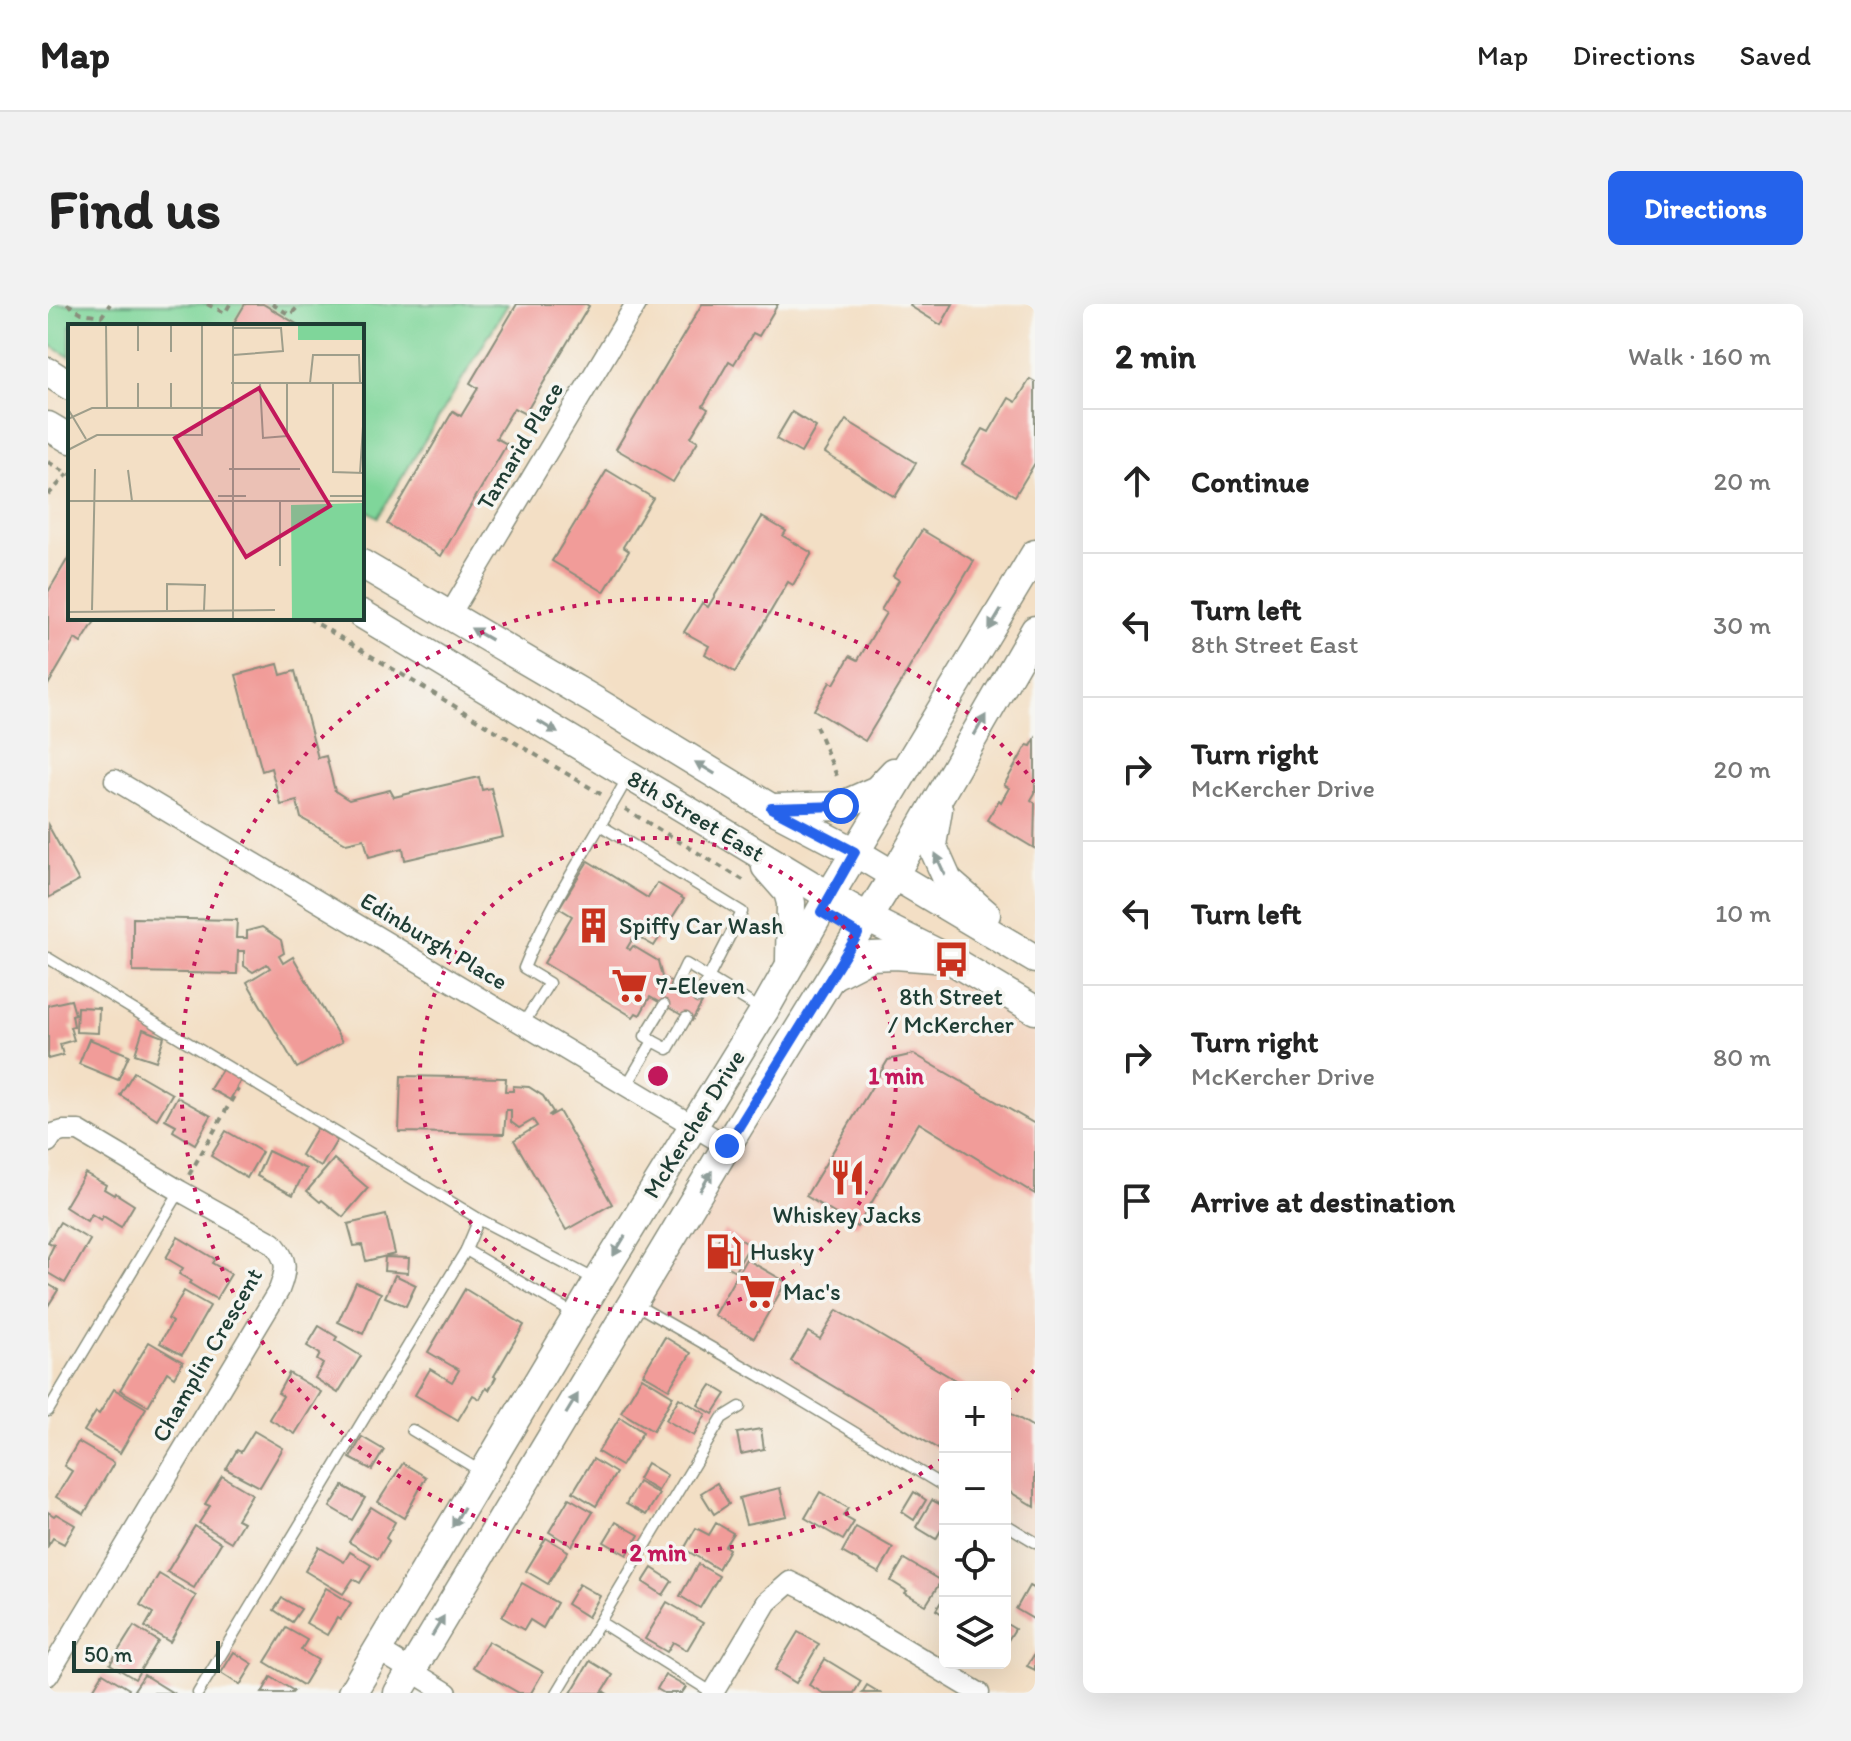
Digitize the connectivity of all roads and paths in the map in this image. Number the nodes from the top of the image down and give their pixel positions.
1 (67, 304) edge
2 (110, 304) edge
3 (207, 304) edge
4 (230, 304) edge
5 (272, 304) edge
6 (301, 304) edge
7 (636, 304) edge
8 (48, 372) edge
9 (68, 385) edge
10 (48, 426) edge
11 (68, 438) edge
12 (48, 462) edge
13 (68, 473) edge
14 (68, 475) edge
15 (48, 495) edge
16 (1035, 554) edge
17 (364, 565) edge
18 (364, 615) edge
19 (449, 616) junction
20 (311, 620) edge
21 (1035, 630) edge
22 (816, 726) dead end
23 (920, 745) junction
24 (629, 775) junction
25 (115, 780) dead end
26 (839, 781) dead end
27 (941, 792) junction
28 (614, 802) junction
29 (771, 808) junction
30 (600, 825) junction
31 (749, 848) junction
32 (855, 852) junction
33 (894, 875) junction
34 (749, 884) dead end
35 (829, 896) junction
36 (868, 918) junction
37 (48, 958) edge
38 (1035, 958) edge
39 (951, 960) junction
40 (790, 963) junction
41 (833, 976) junction
42 (709, 977) junction
43 (676, 985) dead end
44 (698, 998) dead end
45 (664, 1005) dead end
46 (1035, 1010) edge
47 (764, 1011) junction
48 (686, 1018) dead end
49 (523, 1024) junction
50 (653, 1041) junction
51 (244, 1076) junction
52 (627, 1085) junction
53 (692, 1125) junction
54 (48, 1142) edge
55 (727, 1146) junction
56 (185, 1183) junction
57 (479, 1219) junction
58 (466, 1250) junction
59 (598, 1281) junction
60 (633, 1303) junction
61 (578, 1316) junction
62 (740, 1407) dead end
63 (48, 1411) edge
64 (412, 1430) dead end
65 (484, 1473) junction
66 (939, 1483) edge
67 (1007, 1525) edge
68 (1035, 1542) edge
69 (600, 1622) junction
70 (378, 1650) junction
71 (48, 1675) edge
72 (405, 1682) edge
73 (198, 1693) edge
74 (352, 1693) edge
75 (447, 1693) edge
76 (557, 1693) edge
77 (713, 1693) edge
78 (979, 1693) edge

1 - 2 path
3 - 4 path
5 - 6 path
7 - 19 street, Tamarid Place
8 - 9 main road
10 - 11 main road
12 - 13 path
14 - 15 path
16 -> 23 main road, McKercher Drive
17 - 19 main road, 8th Street East
18 -> 24 main road, 8th Street East
29 -> 19 main road, 8th Street East
20 - 28 path
27 -> 21 main road, McKercher Drive
22 - 26 path
23 - 29 main road
23 - 32 main road, McKercher Drive
24 - 28 lane
24 - 31 main road, 8th Street East
25 - 49 street, Edinburgh Place
27 - 33 main road, McKercher Drive
38 -> 27 main road
28 - 30 lane
28 - 34 path
29 - 32 main road, 8th Street East
30 - 42 lane
30 - 49 lane
31 - 35 main road, 8th Street East
31 - 40 main road
32 - 33 main road, 8th Street East
32 - 35 main road, McKercher Drive
33 - 36 main road, McKercher Drive
33 - 38 main road, 8th Street East
35 - 36 main road, 8th Street East
35 - 40 main road, McKercher Drive
36 - 39 main road, 8th Street East
36 - 41 main road, McKercher Drive
37 - 51 lane
39 - 41 main road
39 - 46 main road, 8th Street East
40 - 47 main road, McKercher Drive
41 - 55 main road, McKercher Drive
42 - 43 lane
42 - 44 lane
42 - 47 lane
45 - 50 lane
47 - 53 main road, McKercher Drive
48 - 50 lane
49 - 52 street, Edinburgh Place
50 - 52 lane
51 - 56 path
51 - 57 lane
52 - 53 street, Edinburgh Place
53 - 55 street, Edinburgh Place
53 -> 59 main road, McKercher Drive
54 - 56 street, Champlin Crescent
60 -> 55 main road, McKercher Drive
56 - 63 lane
56 - 71 street, Champlin Crescent
57 - 58 lane
57 - 59 lane
58 - 61 lane
58 - 73 lane
59 - 61 main road, McKercher Drive
60 - 66 lane
72 -> 60 main road, McKercher Drive
61 - 65 main road, McKercher Drive
62 - 69 lane
64 - 65 lane
65 -> 70 main road, McKercher Drive
67 - 68 lane
69 - 76 lane
69 - 77 lane
70 - 72 street
70 - 74 main road, McKercher Drive
72 - 75 street
77 - 78 street

